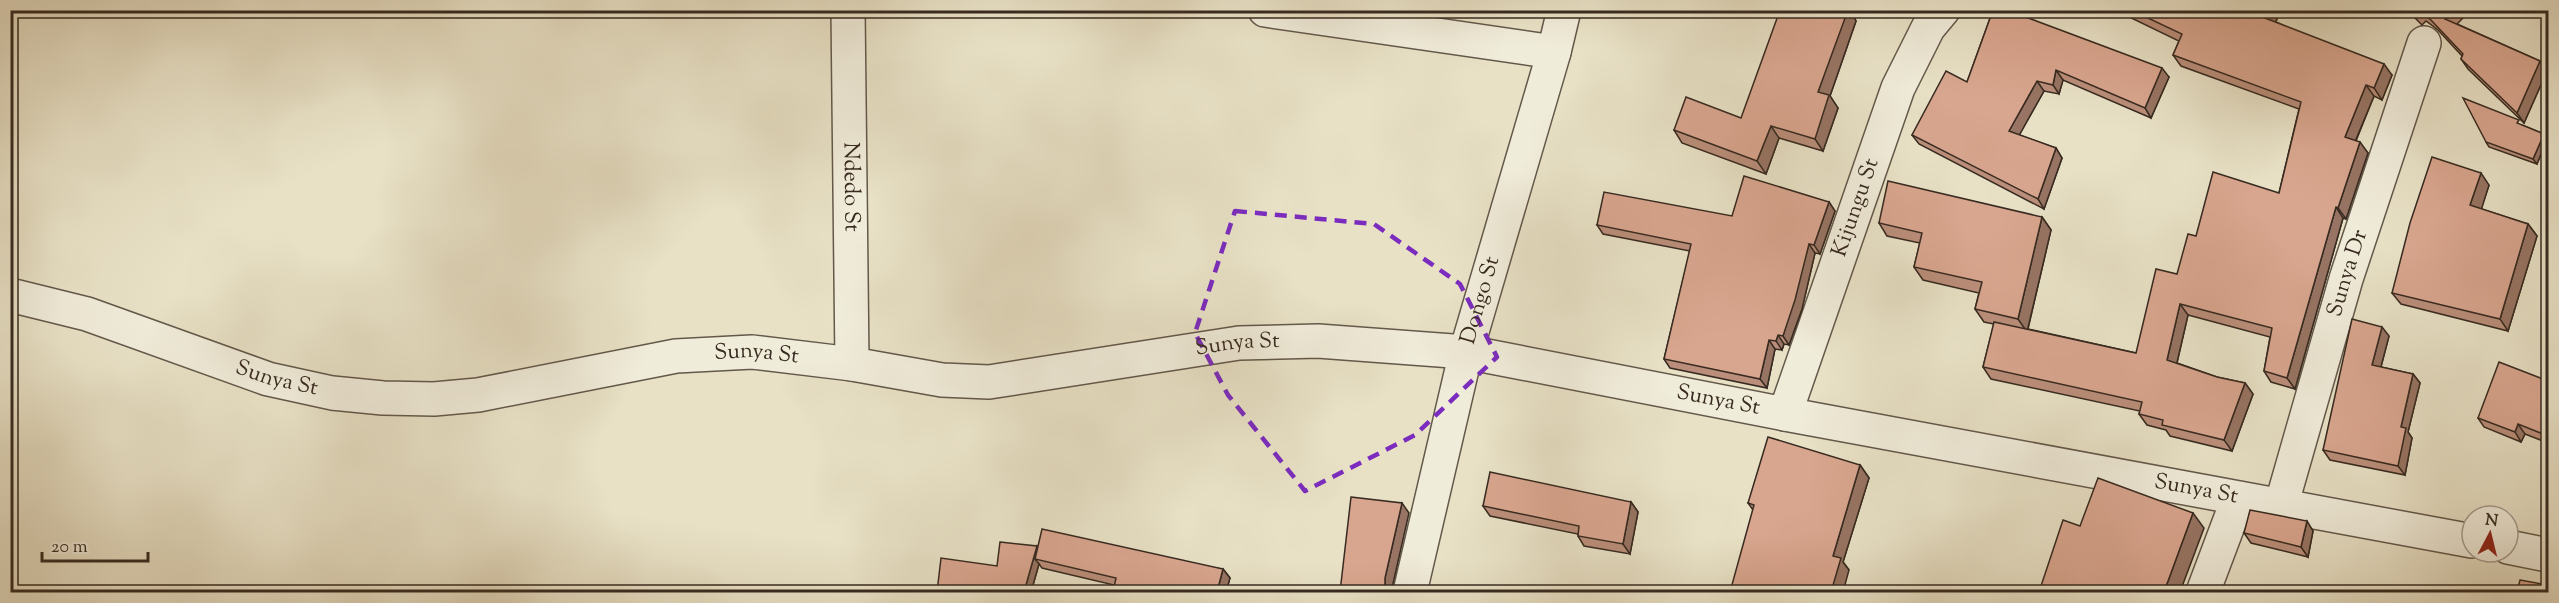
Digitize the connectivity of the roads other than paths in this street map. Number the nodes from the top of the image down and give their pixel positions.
1 (848, 10) edge
2 (1265, 10) edge
3 (1564, 10) edge
4 (1943, 10) edge
5 (2424, 43) dead end
6 (1554, 52) junction
7 (10, 295) edge
8 (1466, 352) junction
9 (852, 364) junction
10 (1785, 414) junction
11 (2238, 499) junction
12 (2281, 506) junction
13 (2460, 539) edge
14 (2520, 549) edge
15 (2548, 555) edge
16 (1410, 592) edge
17 (2203, 592) edge

1 - 9 street, Ndedo St
2 - 6 street
3 - 6 street, Dongo St
4 - 10 street, Kijungu St
5 - 12 street, Sunya Dr
6 - 8 street, Dongo St
7 - 9 street, Sunya St
8 - 9 street, Sunya St
8 - 10 street, Sunya St
8 - 16 street, Dongo St
10 - 11 street, Sunya St
11 - 12 street, Sunya St
11 - 17 street
12 - 13 street, Sunya St
14 - 15 street

